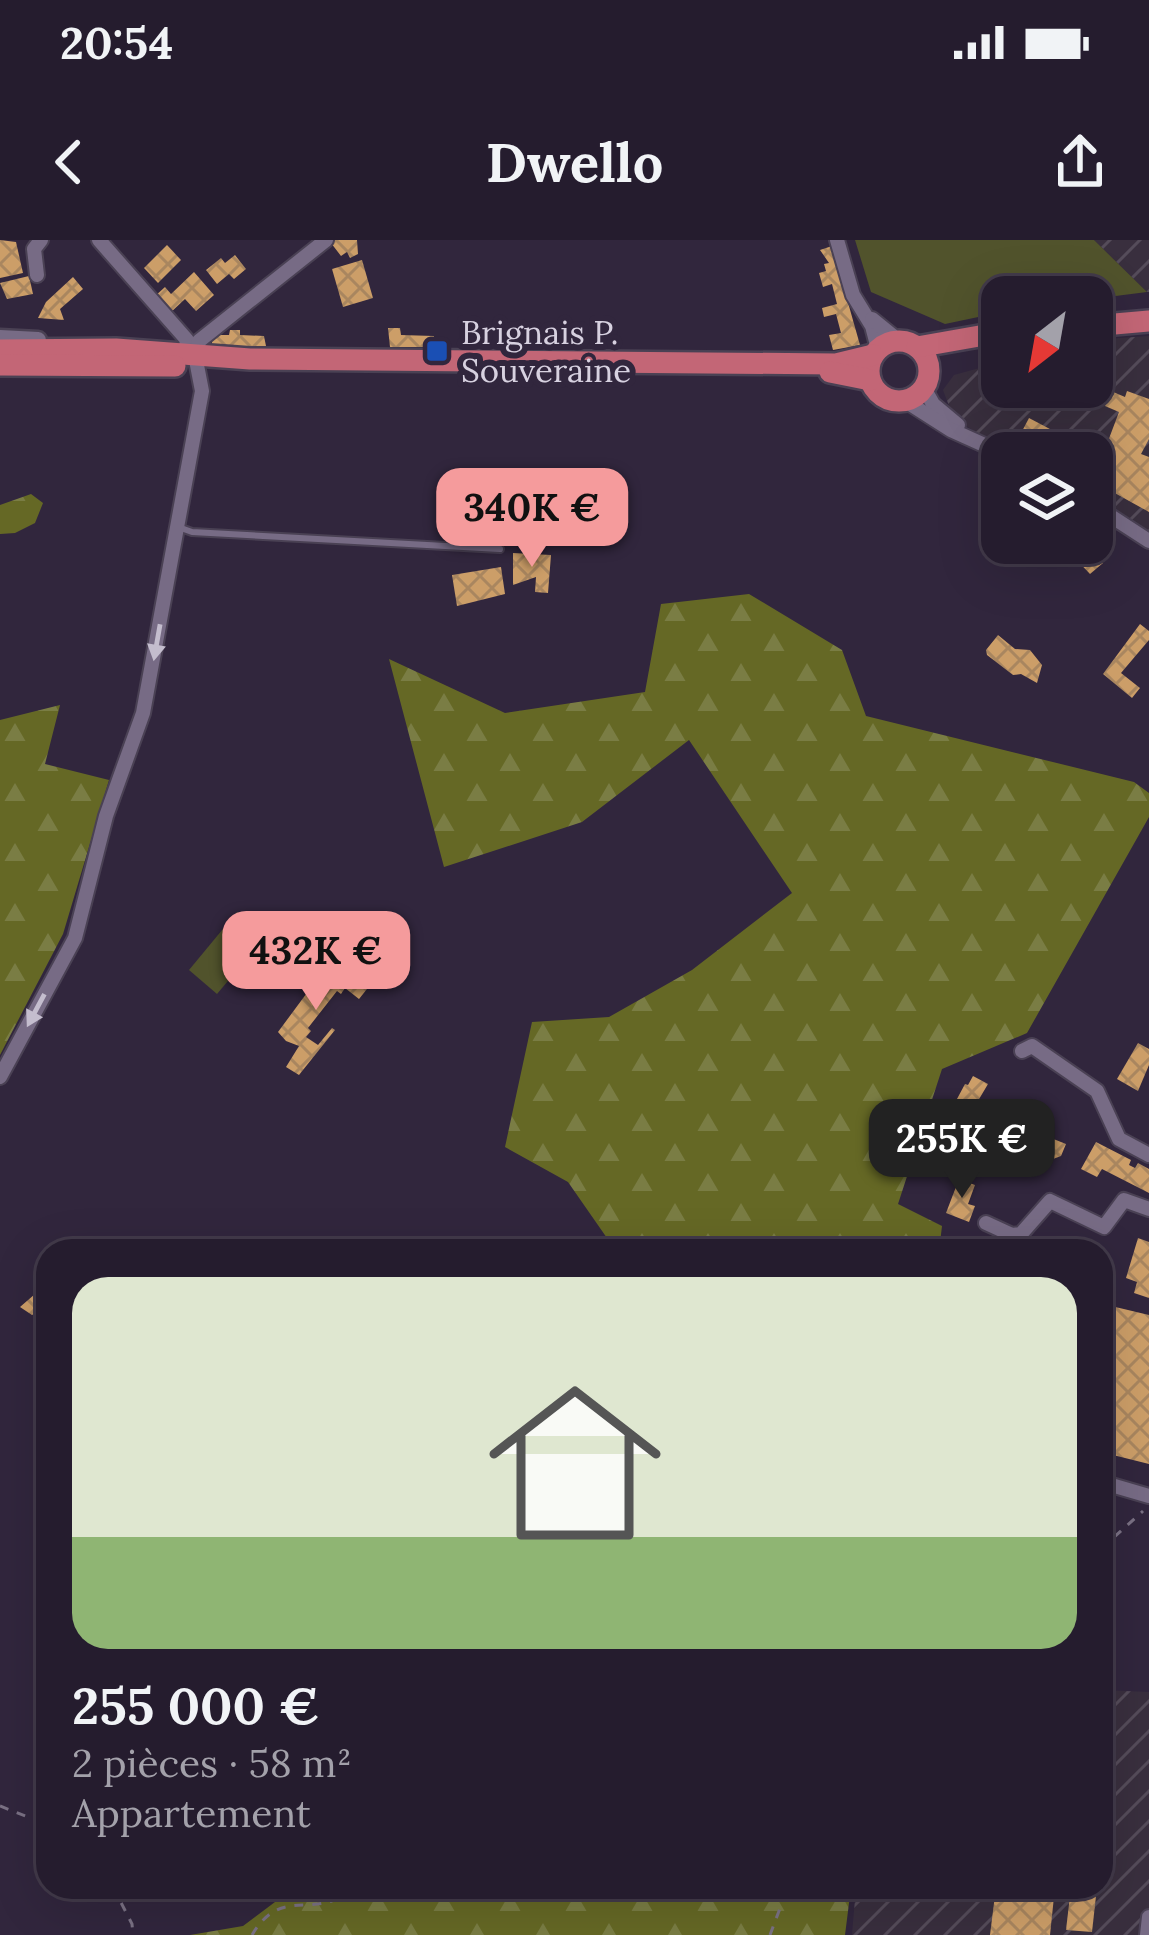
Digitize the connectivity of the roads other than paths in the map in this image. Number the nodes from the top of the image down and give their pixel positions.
1 (40, 240) edge
2 (99, 240) edge
3 (326, 240) edge
4 (837, 240) edge
5 (37, 274) dead end
6 (1149, 311) edge
7 (1113, 314) edge
8 (1149, 321) edge
9 (1113, 324) edge
10 (981, 335) edge
11 (0, 338) edge
12 (981, 346) edge
13 (892, 348) junction
14 (116, 349) junction
15 (0, 350) edge
16 (192, 358) junction
17 (0, 365) edge
18 (870, 380) junction
19 (926, 381) junction
20 (904, 400) junction
21 (976, 440) junction
22 (981, 443) edge
23 (1113, 518) edge
24 (176, 526) junction
25 (1149, 541) edge
26 (500, 549) dead end
27 (1022, 1051) dead end
28 (0, 1077) edge
29 (1149, 1155) edge
30 (1149, 1210) edge
31 (986, 1223) dead end
32 (1113, 1486) edge
33 (1149, 1496) edge
34 (1149, 1917) edge
35 (1147, 1935) edge

1 - 5 street
2 - 16 street
3 - 16 street
4 - 13 street
6 - 7 main road
8 - 9 main road
10 - 13 main road
11 - 14 street
12 - 19 main road
13 - 16 main road
13 - 18 main road
13 - 19 main road
14 - 15 main road
14 - 16 main road
16 - 17 main road
16 - 18 main road
16 - 24 street
18 - 20 main road
19 - 20 main road
19 - 21 street
20 - 21 street
21 - 22 street
23 - 25 street
24 - 26 lane
24 -> 28 street
27 - 29 street
30 - 31 street
32 - 33 street
34 - 35 street

